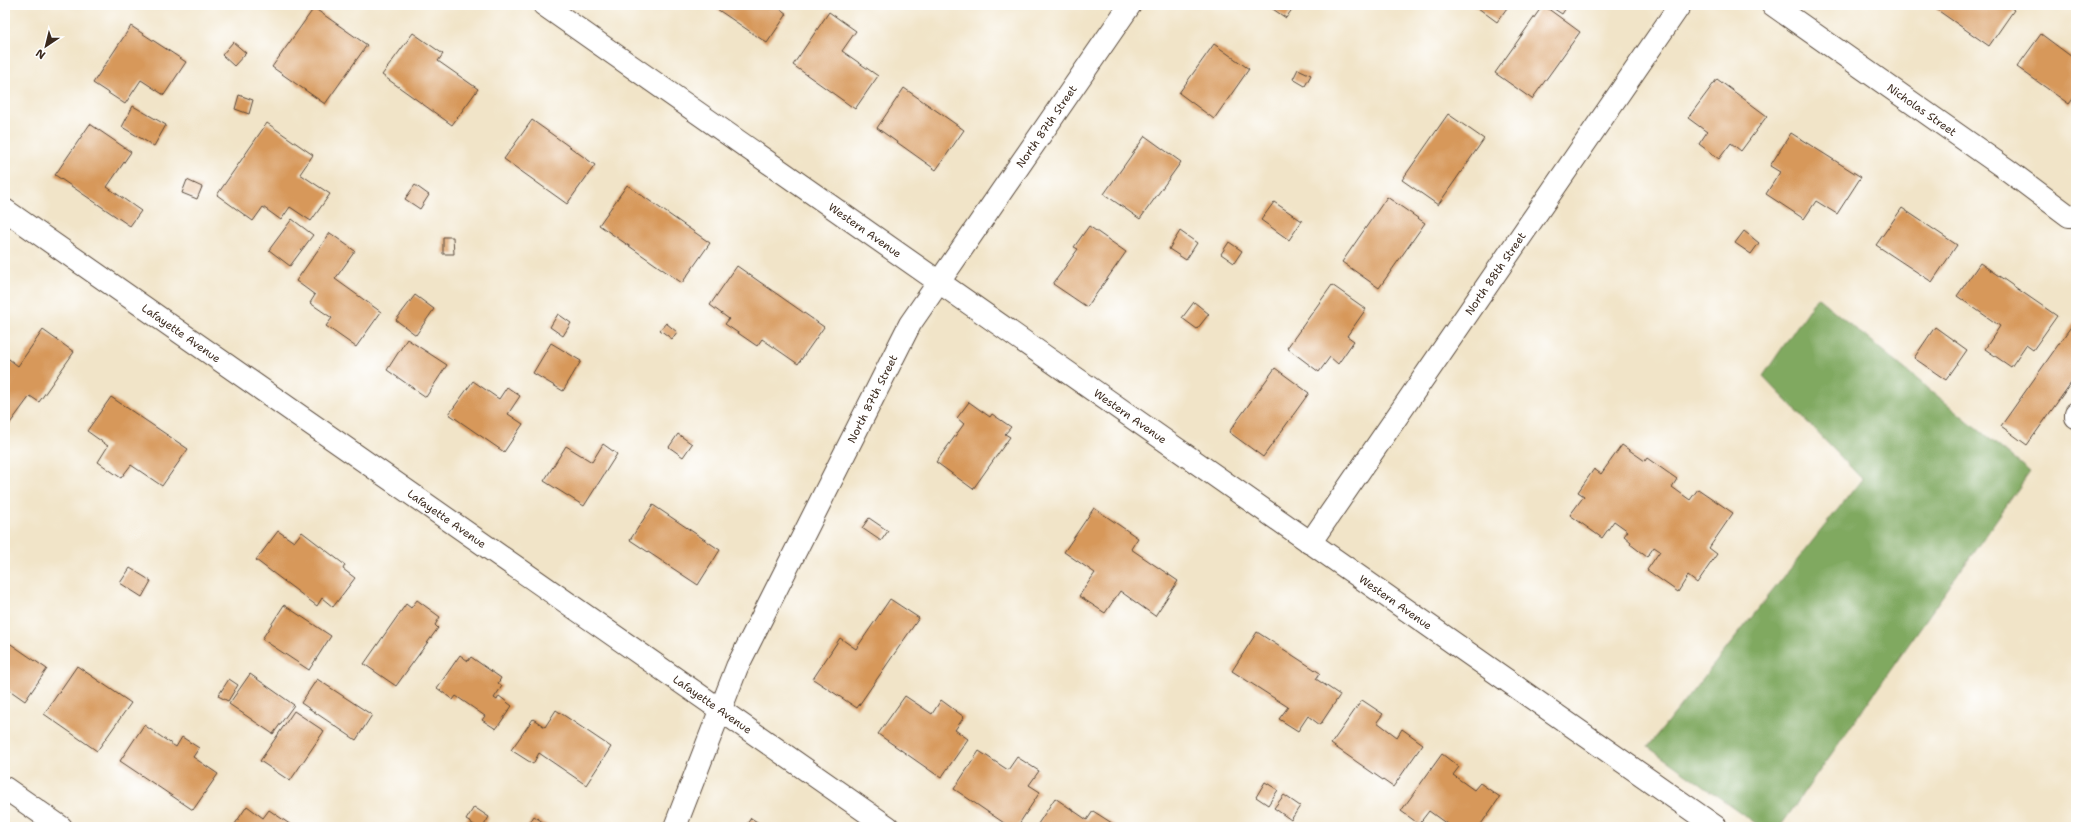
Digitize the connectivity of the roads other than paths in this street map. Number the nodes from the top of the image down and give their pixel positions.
1 (544, 5) edge
2 (1130, 5) edge
3 (1680, 5) edge
4 (1773, 5) edge
5 (5, 210) edge
6 (2069, 216) dead end
7 (938, 282) junction
8 (2076, 413) edge
9 (2076, 418) edge
10 (1310, 543) junction
11 (721, 710) junction
12 (5, 788) edge
13 (60, 827) edge
14 (675, 827) edge
15 (888, 827) edge
16 (1716, 827) edge

1 - 7 street, Western Avenue
2 - 7 street, North 87th Street
3 - 10 street, North 88th Street
4 - 6 street, Nicholas Street
5 - 11 street, Lafayette Avenue
7 - 10 street, Western Avenue
7 - 11 street, North 87th Street
8 - 9 street
10 - 16 street, Western Avenue
11 - 14 street, North 87th Street
11 - 15 street, Lafayette Avenue
12 - 13 street

